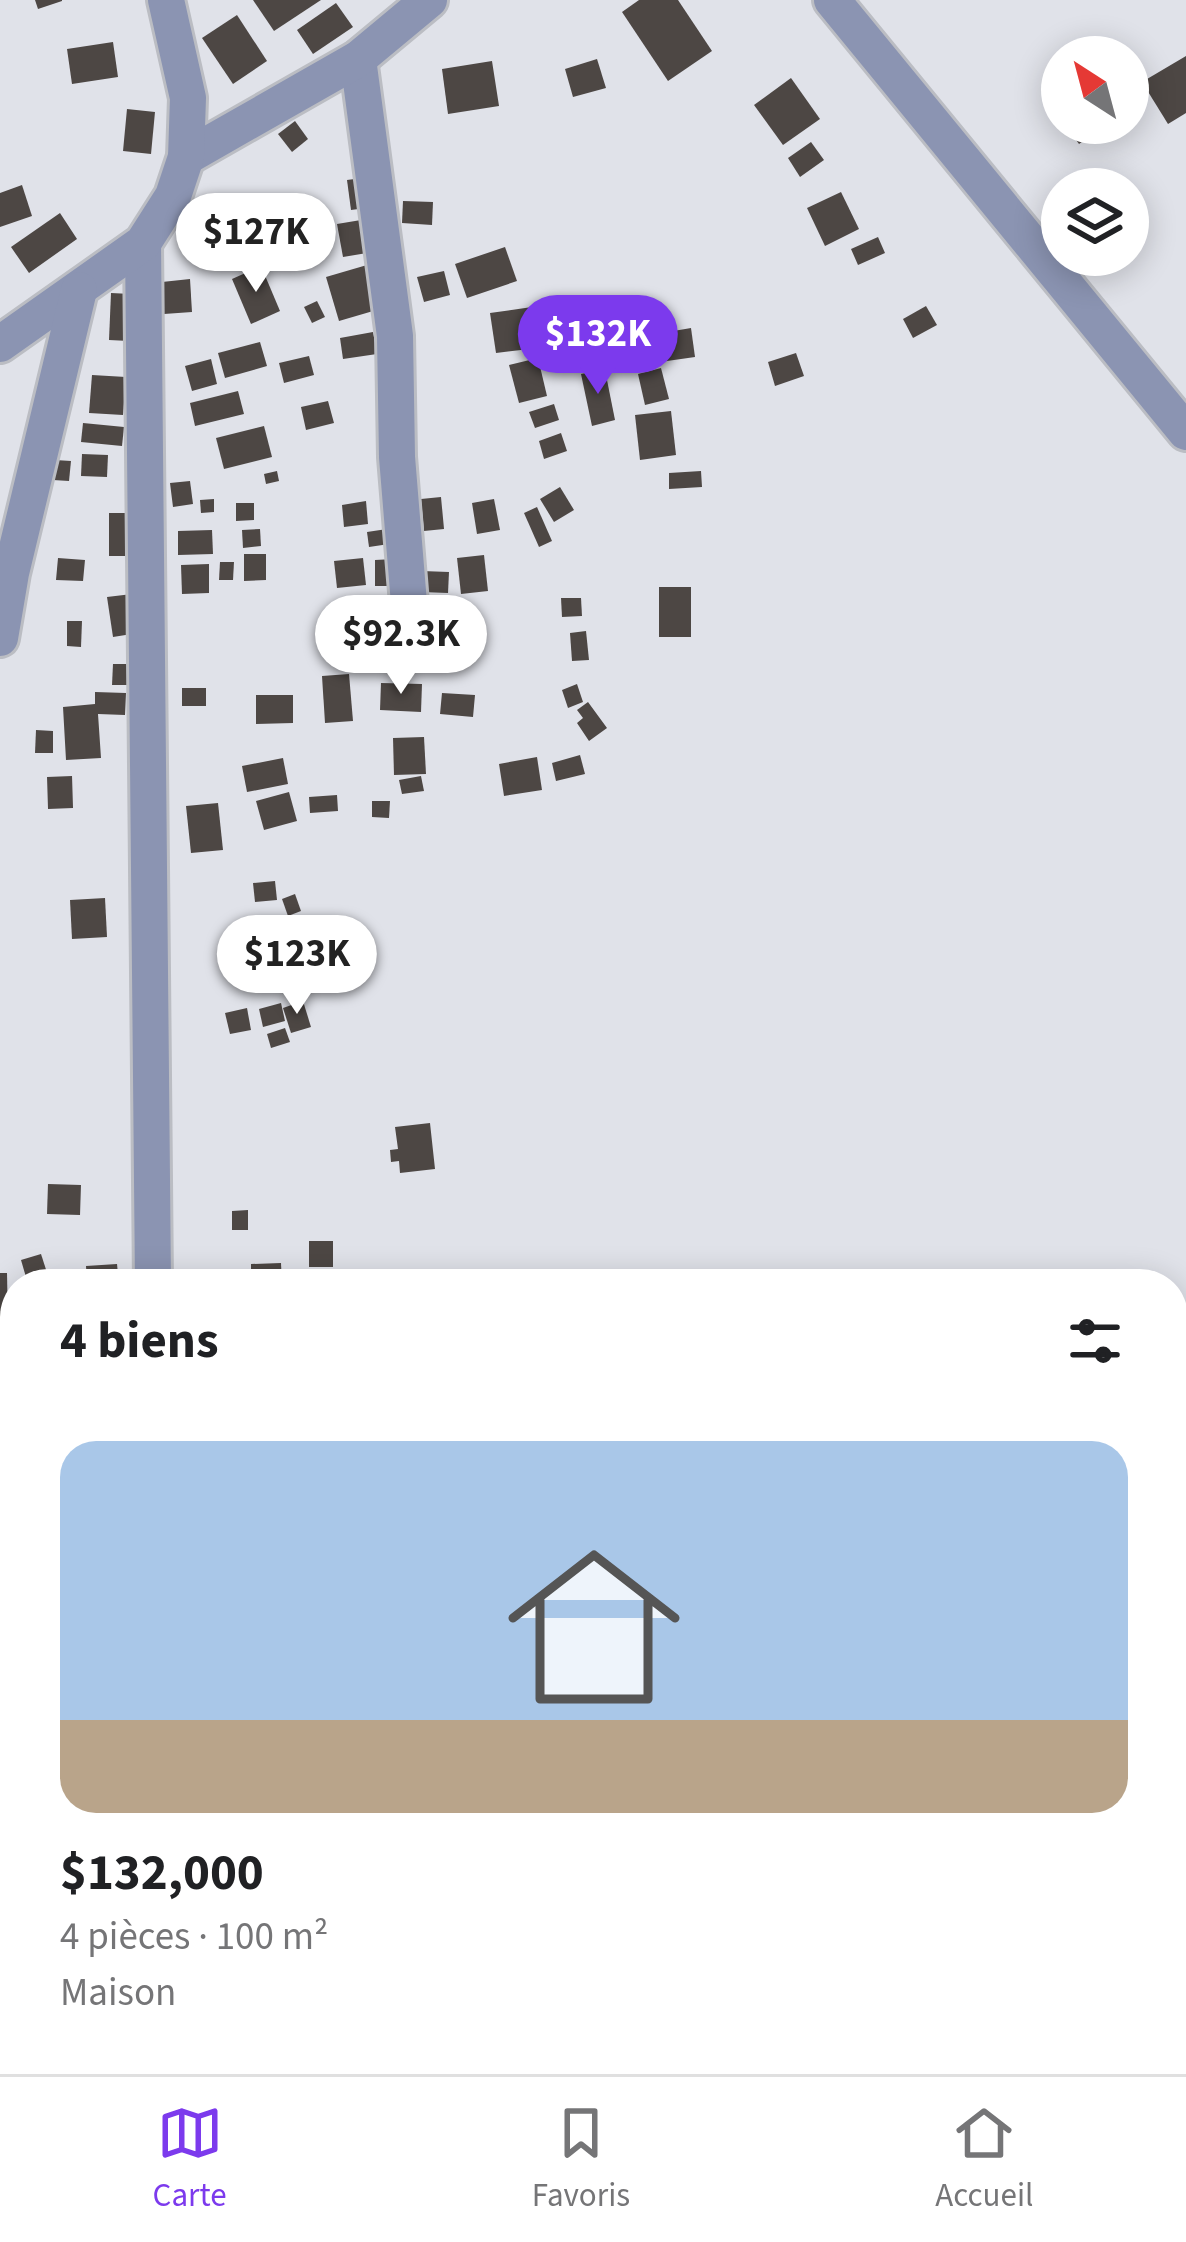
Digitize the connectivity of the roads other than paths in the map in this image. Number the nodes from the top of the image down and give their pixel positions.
1 (166, 0) edge
2 (429, 0) edge
3 (832, 0) edge
4 (358, 59) junction
5 (185, 158) junction
6 (143, 243) junction
7 (79, 290) junction
8 (0, 344) edge
9 (1186, 431) edge
10 (0, 638) edge
11 (412, 640) dead end
12 (153, 1269) edge

1 - 5 street
2 - 4 street
3 - 9 street
4 - 5 street
4 - 11 street
5 - 6 street
6 - 7 street
6 - 12 street
7 - 8 street
7 - 10 street

